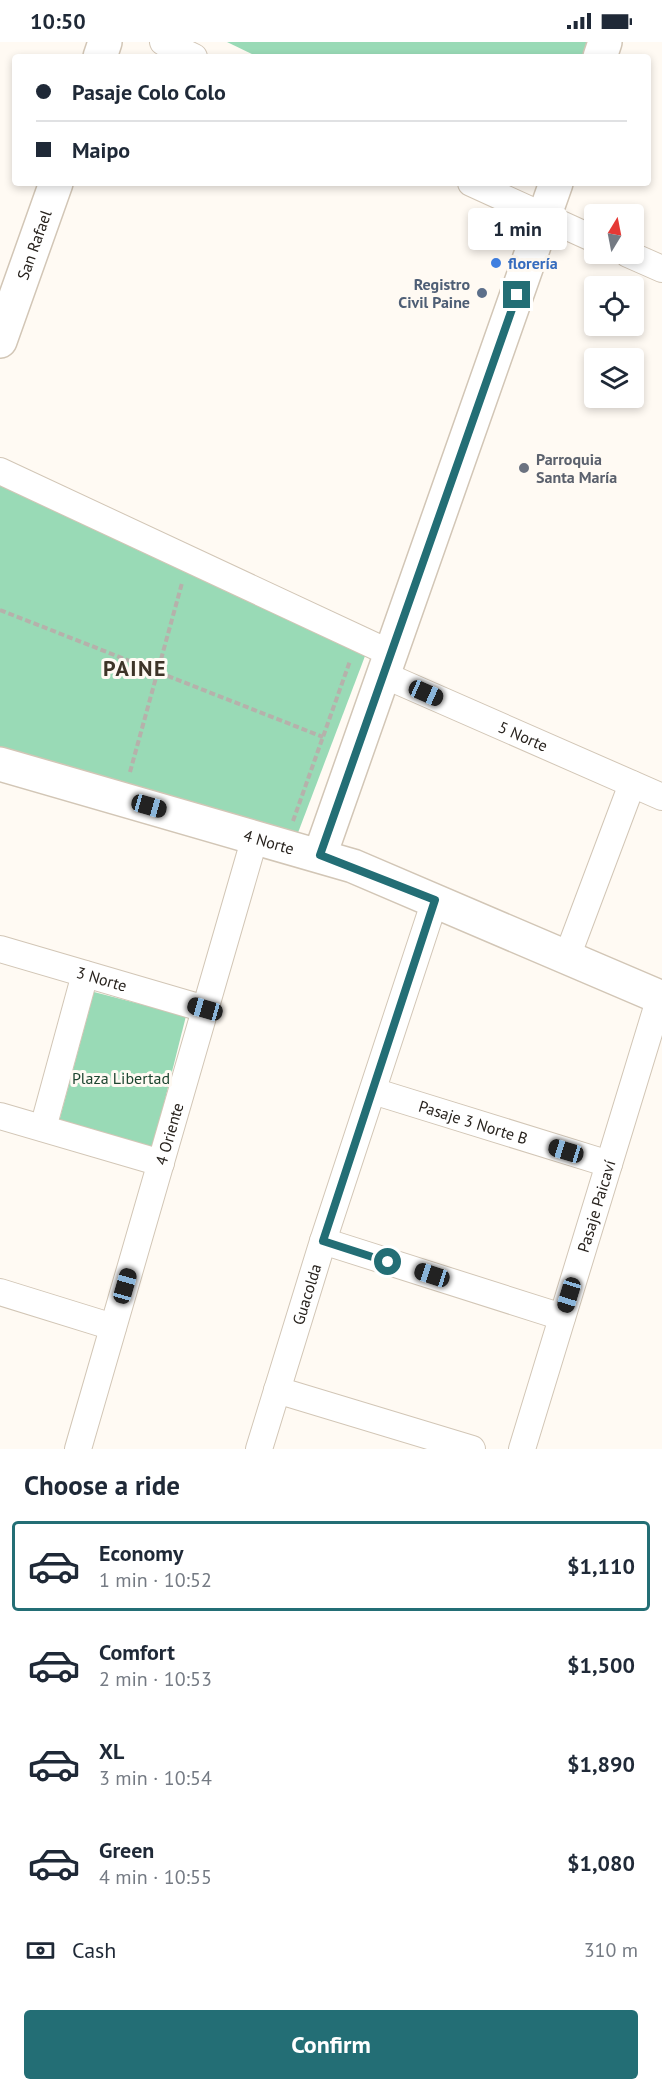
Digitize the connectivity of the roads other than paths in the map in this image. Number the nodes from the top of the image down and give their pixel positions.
1 (163, 42) edge
2 (188, 54) edge
3 (55, 186) edge
4 (477, 186) edge
5 (555, 186) edge
6 (544, 217) junction
7 (584, 235) edge
8 (644, 261) edge
9 (662, 269) edge
10 (0, 341) edge
11 (0, 471) edge
12 (388, 664) junction
13 (0, 764) edge
14 (633, 784) junction
15 (662, 797) edge
16 (255, 837) junction
17 (320, 855) junction
18 (435, 900) junction
19 (0, 949) edge
20 (567, 957) junction
21 (85, 974) junction
22 (661, 998) edge
23 (205, 1009) junction
24 (373, 1091) junction
25 (0, 1116) edge
26 (43, 1128) junction
27 (161, 1163) junction
28 (609, 1164) junction
29 (323, 1241) junction
30 (0, 1292) edge
31 (562, 1317) junction
32 (113, 1327) junction
33 (277, 1390) junction
34 (78, 1449) edge
35 (259, 1449) edge
36 (472, 1449) edge
37 (522, 1449) edge

1 - 2 street
3 - 10 street, San Rafael
4 - 6 street
5 - 6 street
6 - 7 street
6 - 12 street
8 - 9 street
11 - 12 street, 5 Norte
12 - 14 street, 5 Norte
12 - 17 street
13 - 16 street, 4 Norte
14 - 15 street, 5 Norte
14 - 20 street
16 - 17 street, 4 Norte
16 - 23 street, 4 Oriente
17 - 18 street, 4 Norte
18 - 20 street, 4 Norte
18 - 24 street, Guacolda
19 - 21 street, 3 Norte
20 - 22 street, 4 Norte
21 - 23 street, 3 Norte
21 - 26 street
22 - 28 street, Pasaje Paicaví
23 - 27 street, 4 Oriente
24 - 28 street, Pasaje 3 Norte B
24 - 29 street, Guacolda
25 - 26 street
26 - 27 street
27 - 32 street, 4 Oriente
28 - 31 street, Pasaje Paicaví
29 - 31 street
29 - 33 street, Guacolda
30 - 32 street
31 - 37 street, Pasaje Paicaví
32 - 34 street, 4 Oriente
33 - 35 street, Guacolda
33 - 36 street

